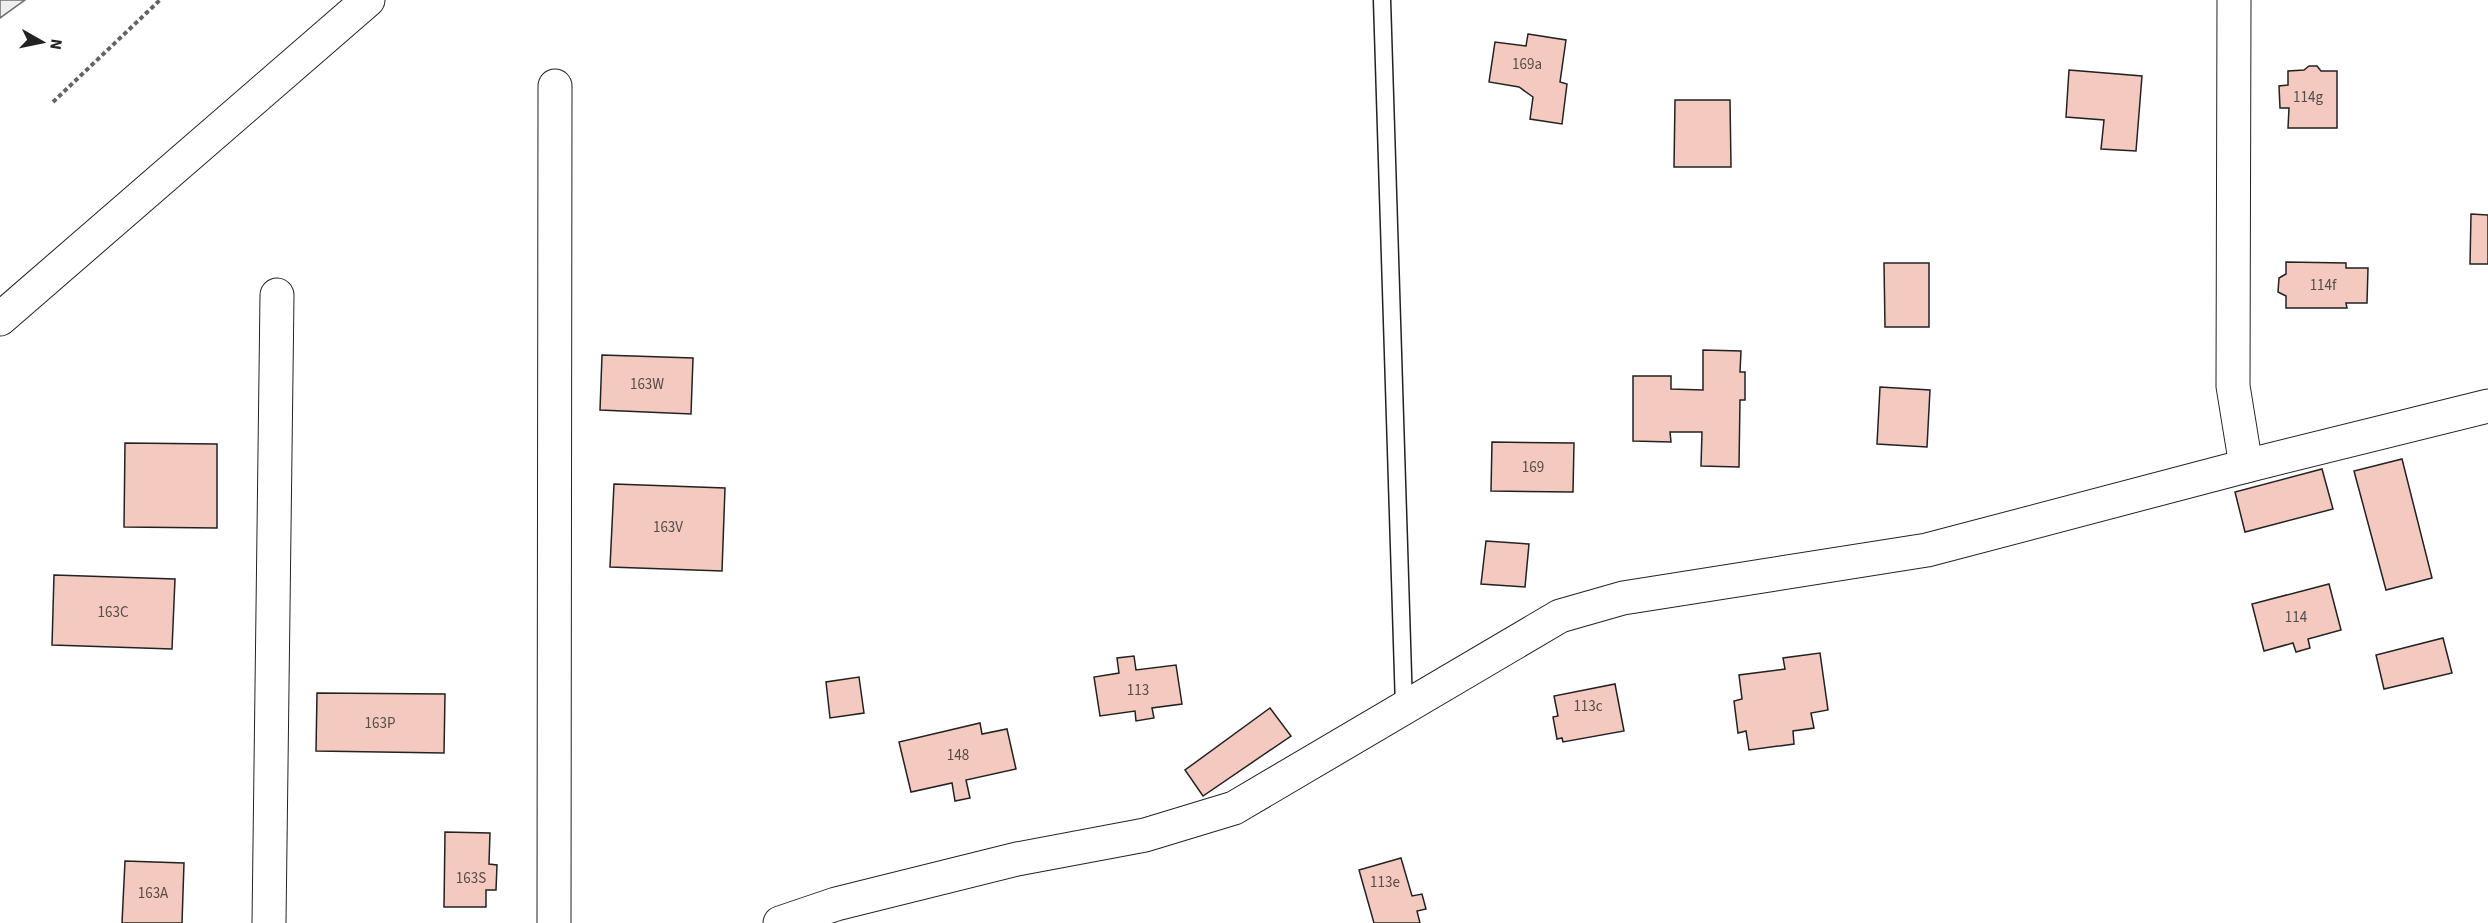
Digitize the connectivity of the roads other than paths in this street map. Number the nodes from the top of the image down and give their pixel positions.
1 (368, 0) edge
2 (1382, 0) edge
3 (2234, 0) edge
4 (555, 86) dead end
5 (277, 295) dead end
6 (0, 319) edge
7 (2488, 406) edge
8 (2246, 466) junction
9 (1404, 707) junction
10 (269, 923) edge
11 (555, 923) edge
12 (780, 923) edge

1 - 6 street
2 - 9 lane
3 - 8 street
4 - 11 street
5 - 10 street
7 - 8 street
8 - 9 street
9 - 12 street

